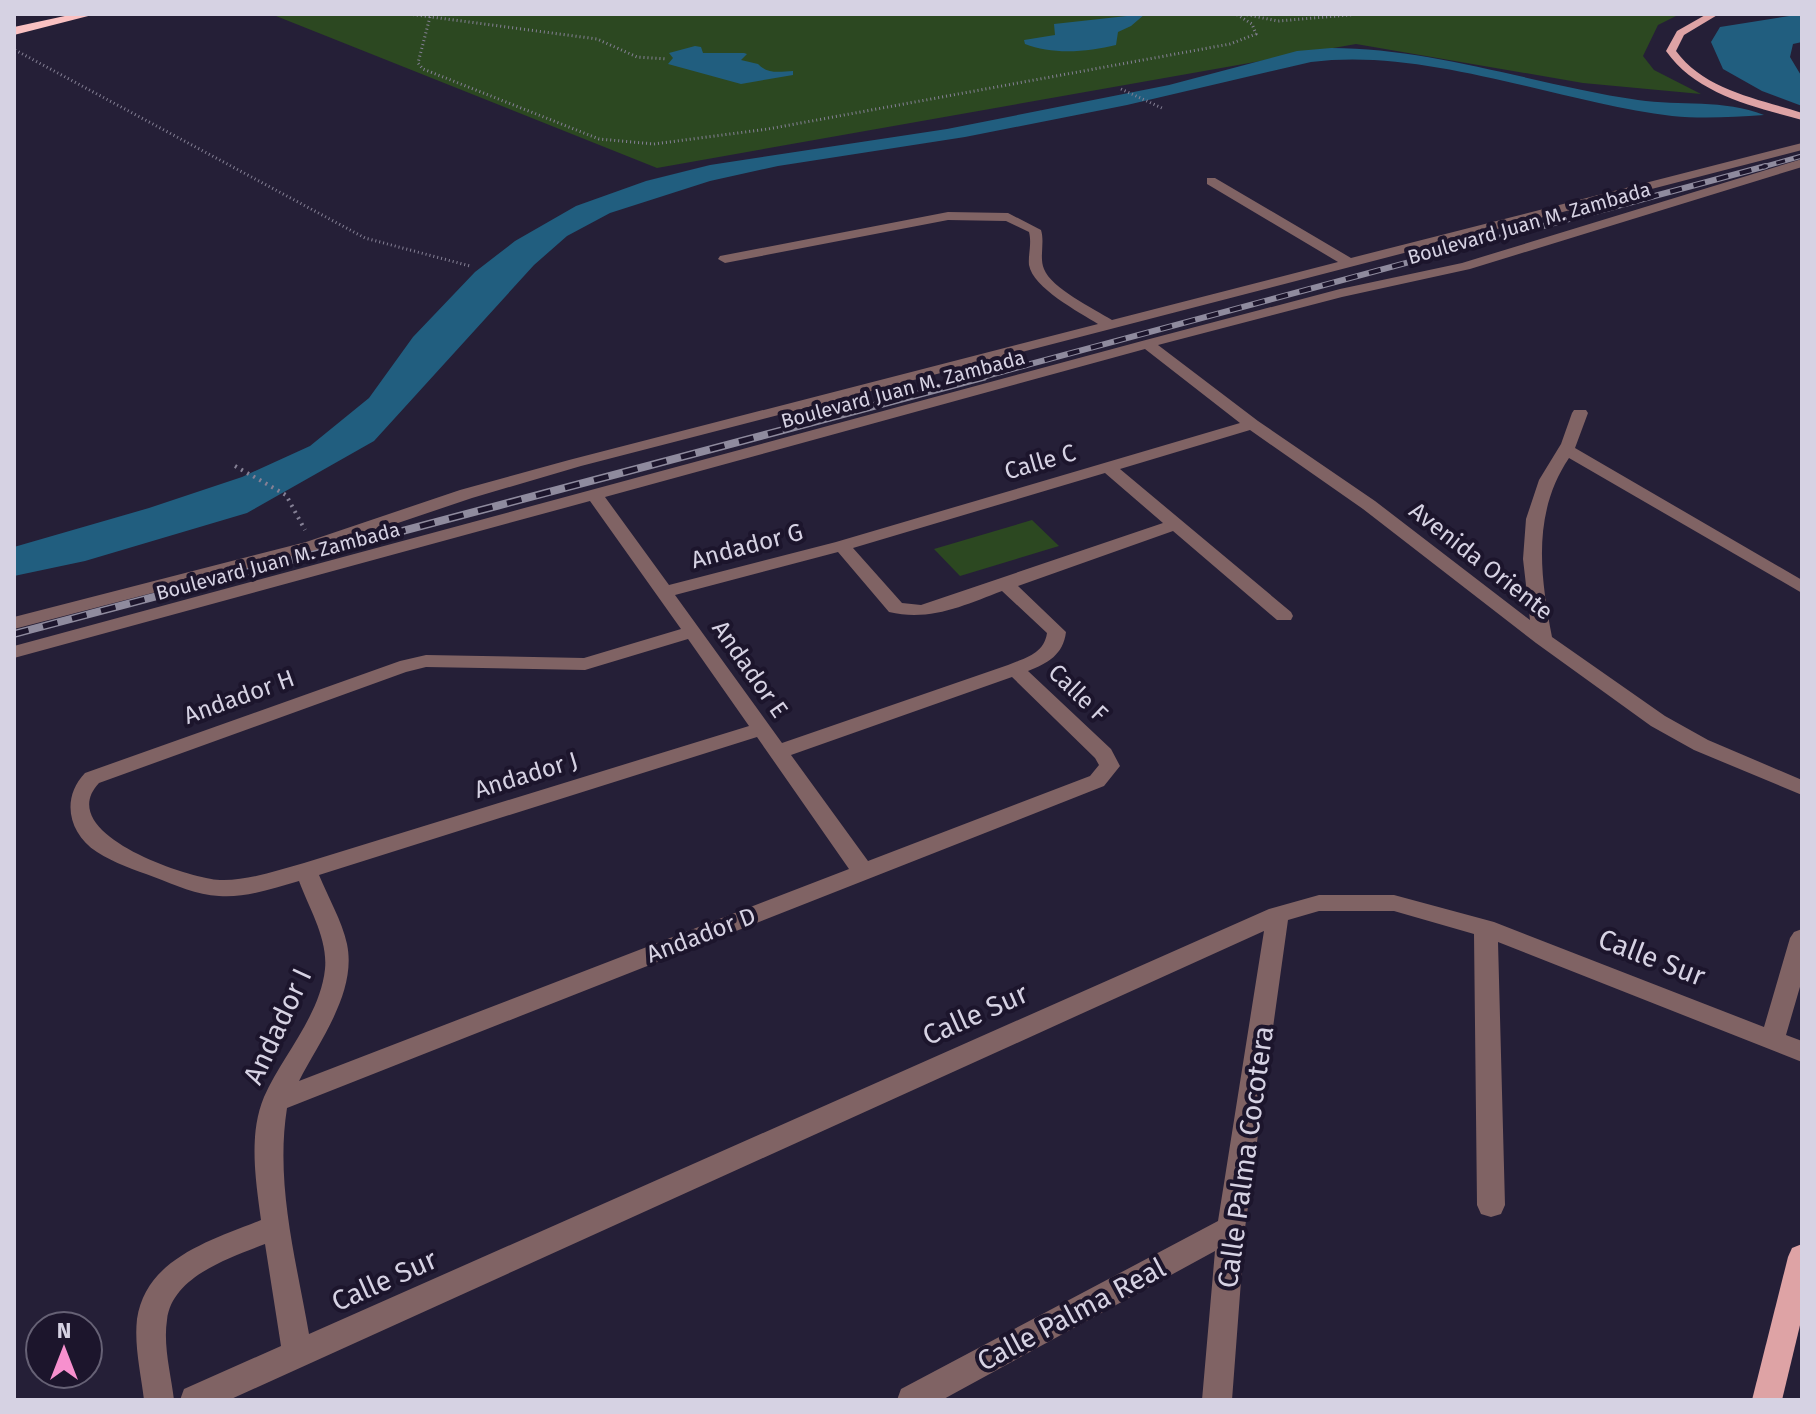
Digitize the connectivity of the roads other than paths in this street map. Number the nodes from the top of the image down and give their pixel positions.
1 (90, 14) edge
2 (1714, 14) edge
3 (14, 31) edge
4 (1802, 117) edge
5 (1802, 146) edge
6 (1802, 163) edge
7 (1211, 181) dead end
8 (725, 259) dead end
9 (1348, 262) junction
10 (1112, 326) junction
11 (1147, 344) junction
12 (1580, 413) dead end
13 (1252, 424) junction
14 (1567, 450) junction
15 (1108, 467) junction
16 (595, 495) junction
17 (1176, 524) junction
18 (842, 546) junction
19 (1005, 584) junction
20 (1802, 588) edge
21 (664, 592) junction
22 (1284, 616) dead end
23 (14, 623) edge
24 (692, 632) junction
25 (1543, 639) junction
26 (14, 652) edge
27 (1015, 669) junction
28 (761, 729) junction
29 (778, 752) junction
30 (1104, 754) joint
31 (1802, 788) edge
32 (306, 871) junction
33 (863, 872) junction
34 (1277, 915) junction
35 (1486, 928) junction
36 (1802, 938) edge
37 (1773, 1038) junction
38 (1802, 1052) edge
39 (275, 1101) junction
40 (1491, 1205) dead end
41 (276, 1227) junction
42 (1231, 1228) junction
43 (1802, 1257) edge
44 (297, 1354) junction
45 (159, 1400) edge
46 (195, 1400) edge
47 (912, 1400) edge
48 (1217, 1400) edge
49 (1767, 1400) edge

1 - 3 highway
2 - 4 main road
5 - 9 street, Boulevard Juan M. Zambada
6 - 11 street, Boulevard Juan M. Zambada
7 - 9 street
8 - 10 street
9 - 10 street, Boulevard Juan M. Zambada
10 - 23 street, Boulevard Juan M. Zambada
11 - 13 street, Avenida Oriente
11 - 16 street, Boulevard Juan M. Zambada
12 - 14 street
13 - 15 street, Calle C
13 - 25 street, Avenida Oriente
14 - 20 street
14 - 25 street
15 - 17 street
15 - 18 street, Calle C
16 - 21 street, Andador E
16 - 26 street, Boulevard Juan M. Zambada
17 - 19 street
17 - 22 street
18 - 19 street
18 - 21 street, Andador G
19 - 27 street
21 - 24 street, Andador E
24 - 28 street, Andador E
24 - 32 street, Andador H
25 - 31 street, Avenida Oriente
27 - 29 street
27 - 30 street, Calle F
28 - 29 street, Andador E
28 - 32 street, Andador J
29 - 33 street, Andador E
30 - 33 street, Andador D
32 - 39 street, Andador I
33 - 39 street, Andador D
34 - 35 street, Calle Sur
34 - 42 street, Calle Palma Cocotera
34 - 44 street, Calle Sur
35 - 37 street, Calle Sur
35 - 40 street
36 - 37 street
37 - 38 street, Calle Sur
39 - 41 street, Andador I
41 - 44 street, Andador I
41 - 45 street
42 - 47 street, Calle Palma Real
42 - 48 street, Calle Palma Cocotera
43 - 49 main road
44 - 46 street, Calle Sur

